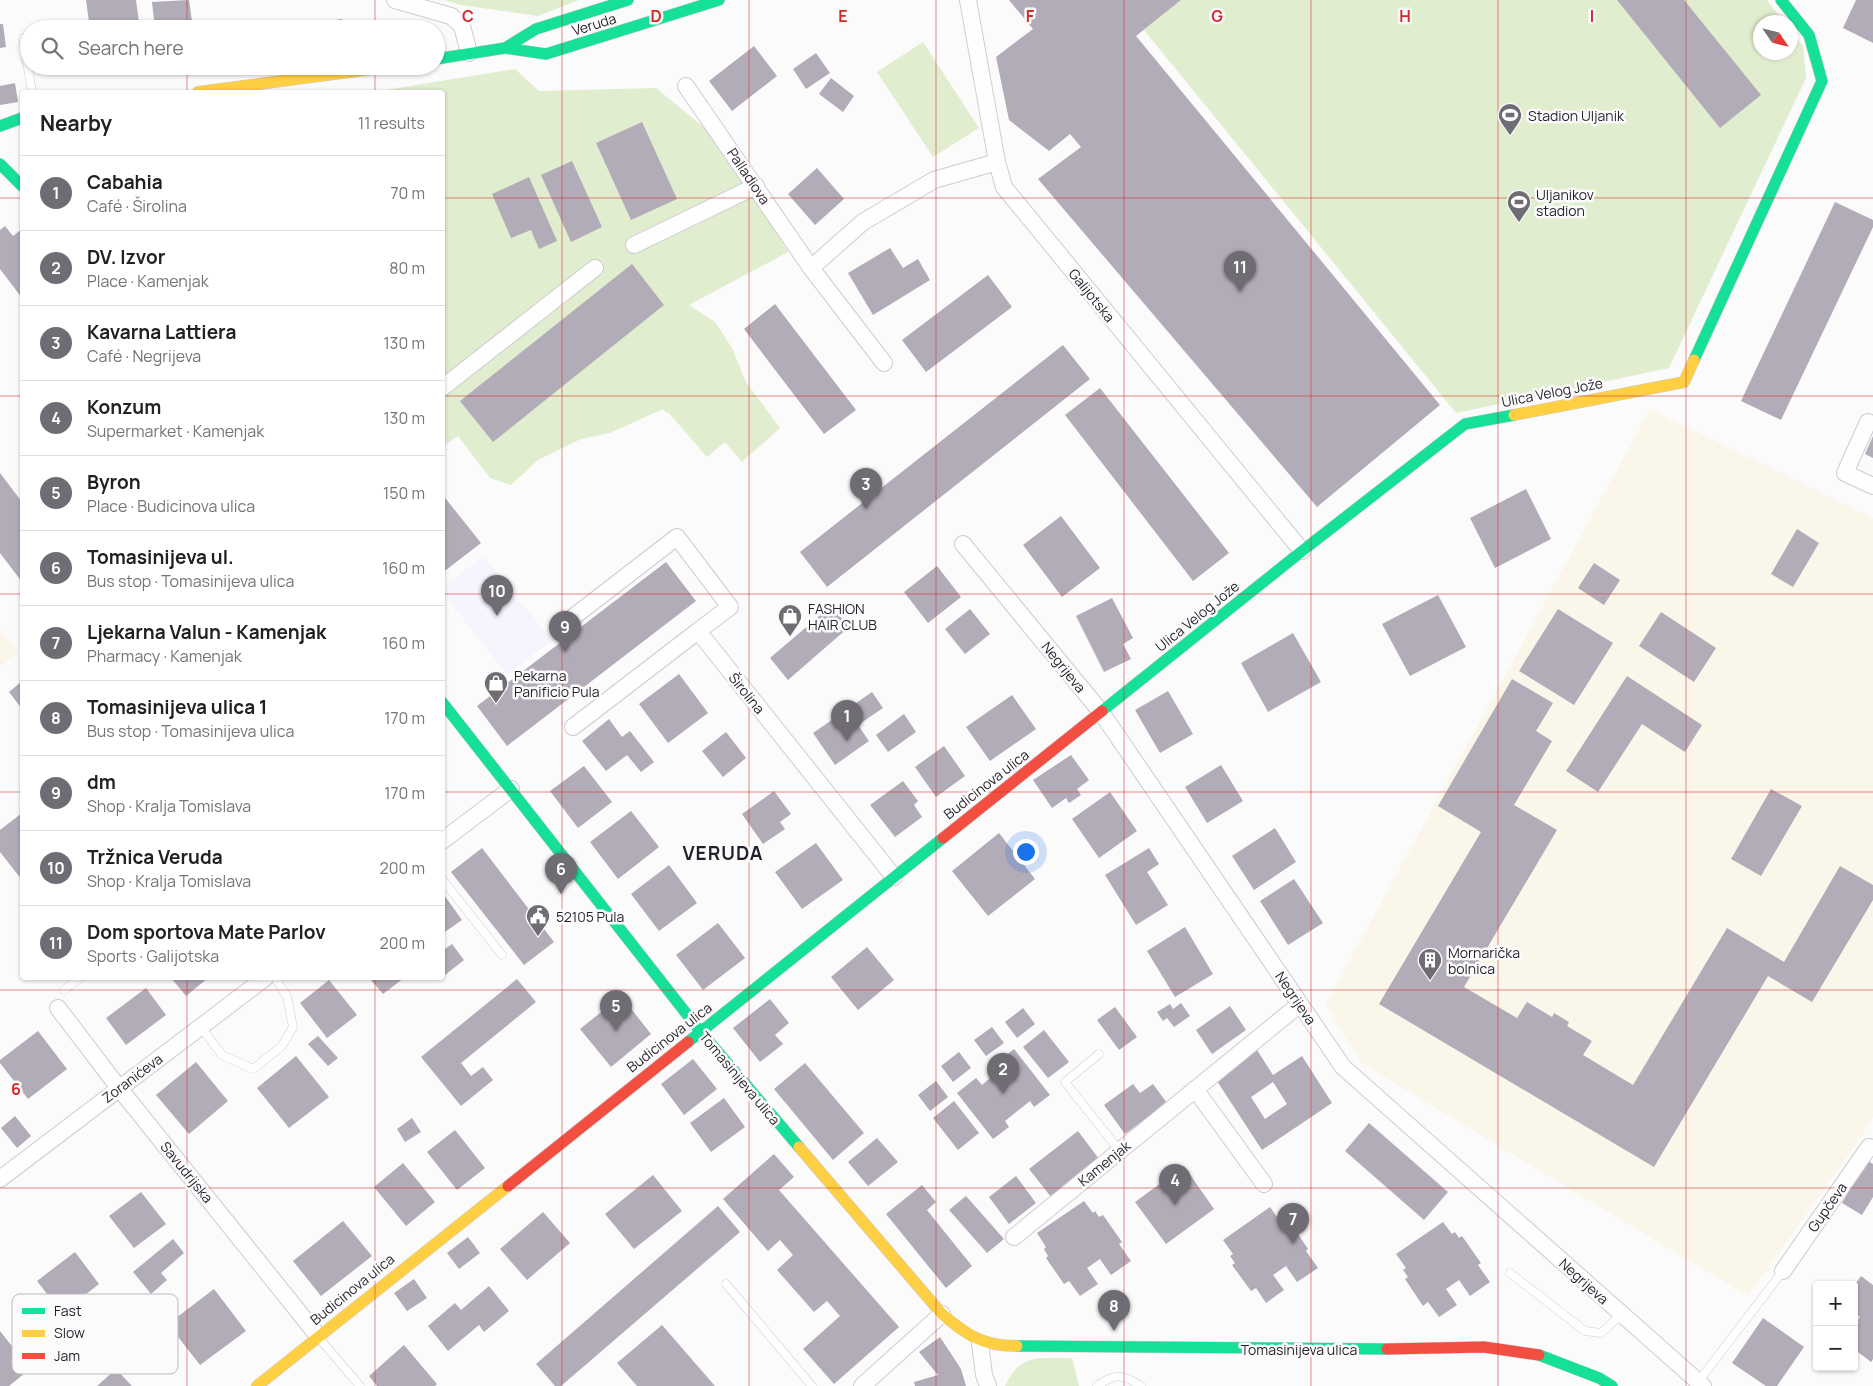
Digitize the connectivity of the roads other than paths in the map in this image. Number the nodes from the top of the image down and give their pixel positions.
1 (395, 0) edge
2 (628, 0) edge
3 (719, 0) edge
4 (968, 0) edge
5 (1781, 0) edge
6 (505, 48) junction
7 (468, 53) junction
8 (445, 57) edge
9 (29, 75) edge
10 (327, 75) edge
11 (686, 86) dead end
12 (32, 90) edge
13 (213, 90) edge
14 (20, 119) edge
15 (0, 126) edge
16 (997, 162) junction
17 (0, 164) edge
18 (20, 184) edge
19 (756, 186) junction
20 (634, 245) dead end
21 (595, 268) dead end
22 (811, 268) junction
23 (884, 363) dead end
24 (445, 386) edge
25 (1868, 422) dead end
26 (1873, 486) edge
27 (963, 544) dead end
28 (1302, 551) junction
29 (572, 618) dead end
30 (698, 631) junction
31 (445, 706) edge
32 (1101, 712) junction
33 (573, 727) dead end
34 (511, 788) junction
35 (445, 839) edge
36 (894, 877) junction
37 (445, 883) edge
38 (502, 955) dead end
39 (77, 980) edge
40 (262, 980) edge
41 (276, 980) edge
42 (64, 990) dead end
43 (1300, 1004) junction
44 (58, 1008) dead end
45 (200, 1026) junction
46 (700, 1031) junction
47 (1099, 1054) dead end
48 (119, 1088) junction
49 (1195, 1089) junction
50 (1872, 1145) edge
51 (1119, 1150) junction
52 (0, 1179) edge
53 (1264, 1184) dead end
54 (1014, 1237) dead end
55 (1783, 1271) joint
56 (1510, 1273) dead end
57 (726, 1284) dead end
58 (942, 1314) junction
59 (1622, 1314) junction
60 (318, 1336) junction
61 (980, 1342) junction
62 (1700, 1384) edge
63 (257, 1386) edge
64 (360, 1386) edge
65 (812, 1386) edge
66 (862, 1386) edge
67 (988, 1386) edge
68 (1097, 1386) edge
69 (1141, 1386) edge
70 (1612, 1386) edge

1 - 7 street
2 - 6 street, Veruda
3 - 6 street, Veruda
4 - 16 street, Galijotska
5 - 28 street, Ulica Velog Jože
6 - 7 street, Veruda
7 - 8 street, Veruda
9 - 12 lane
10 - 13 street
11 - 19 street, Palladiova
14 - 15 street
16 - 22 street
16 - 28 street, Galijotska
17 - 18 street
19 - 20 street
19 - 22 street, Palladiova
21 - 24 street
22 - 23 street, Palladiova
25 - 26 street
27 - 32 street, Negrijeva
28 - 32 street, Ulica Velog Jože
29 - 30 street
30 - 33 street
30 - 36 street, Širolina
31 - 34 street, Tomasinijeva ulica
32 - 36 street, Budicinova ulica
32 - 43 street, Negrijeva
34 - 35 street
34 - 46 street, Tomasinijeva ulica
36 - 46 street, Budicinova ulica
37 - 38 lane
39 - 42 lane
40 - 45 street, Zoranićeva
41 - 45 lane
43 - 49 street, Kamenjak
43 - 59 street, Negrijeva
44 - 48 street, Savudrijska
45 - 48 street, Zoranićeva
46 - 58 street, Tomasinijeva ulica
46 - 60 street, Budicinova ulica
47 - 51 lane
48 - 52 street, Zoranićeva
48 - 60 street, Savudrijska
49 - 51 street, Kamenjak
49 - 53 street
50 - 55 street, Gupčeva
51 - 54 street, Kamenjak
55 - 62 lane
56 - 59 lane
57 - 65 lane
58 - 61 street, Tomasinijeva ulica
58 - 66 street
59 - 62 street, Negrijeva
60 - 63 street, Budicinova ulica
60 - 64 lane
61 - 67 street
61 - 70 street, Tomasinijeva ulica
68 - 69 lane

